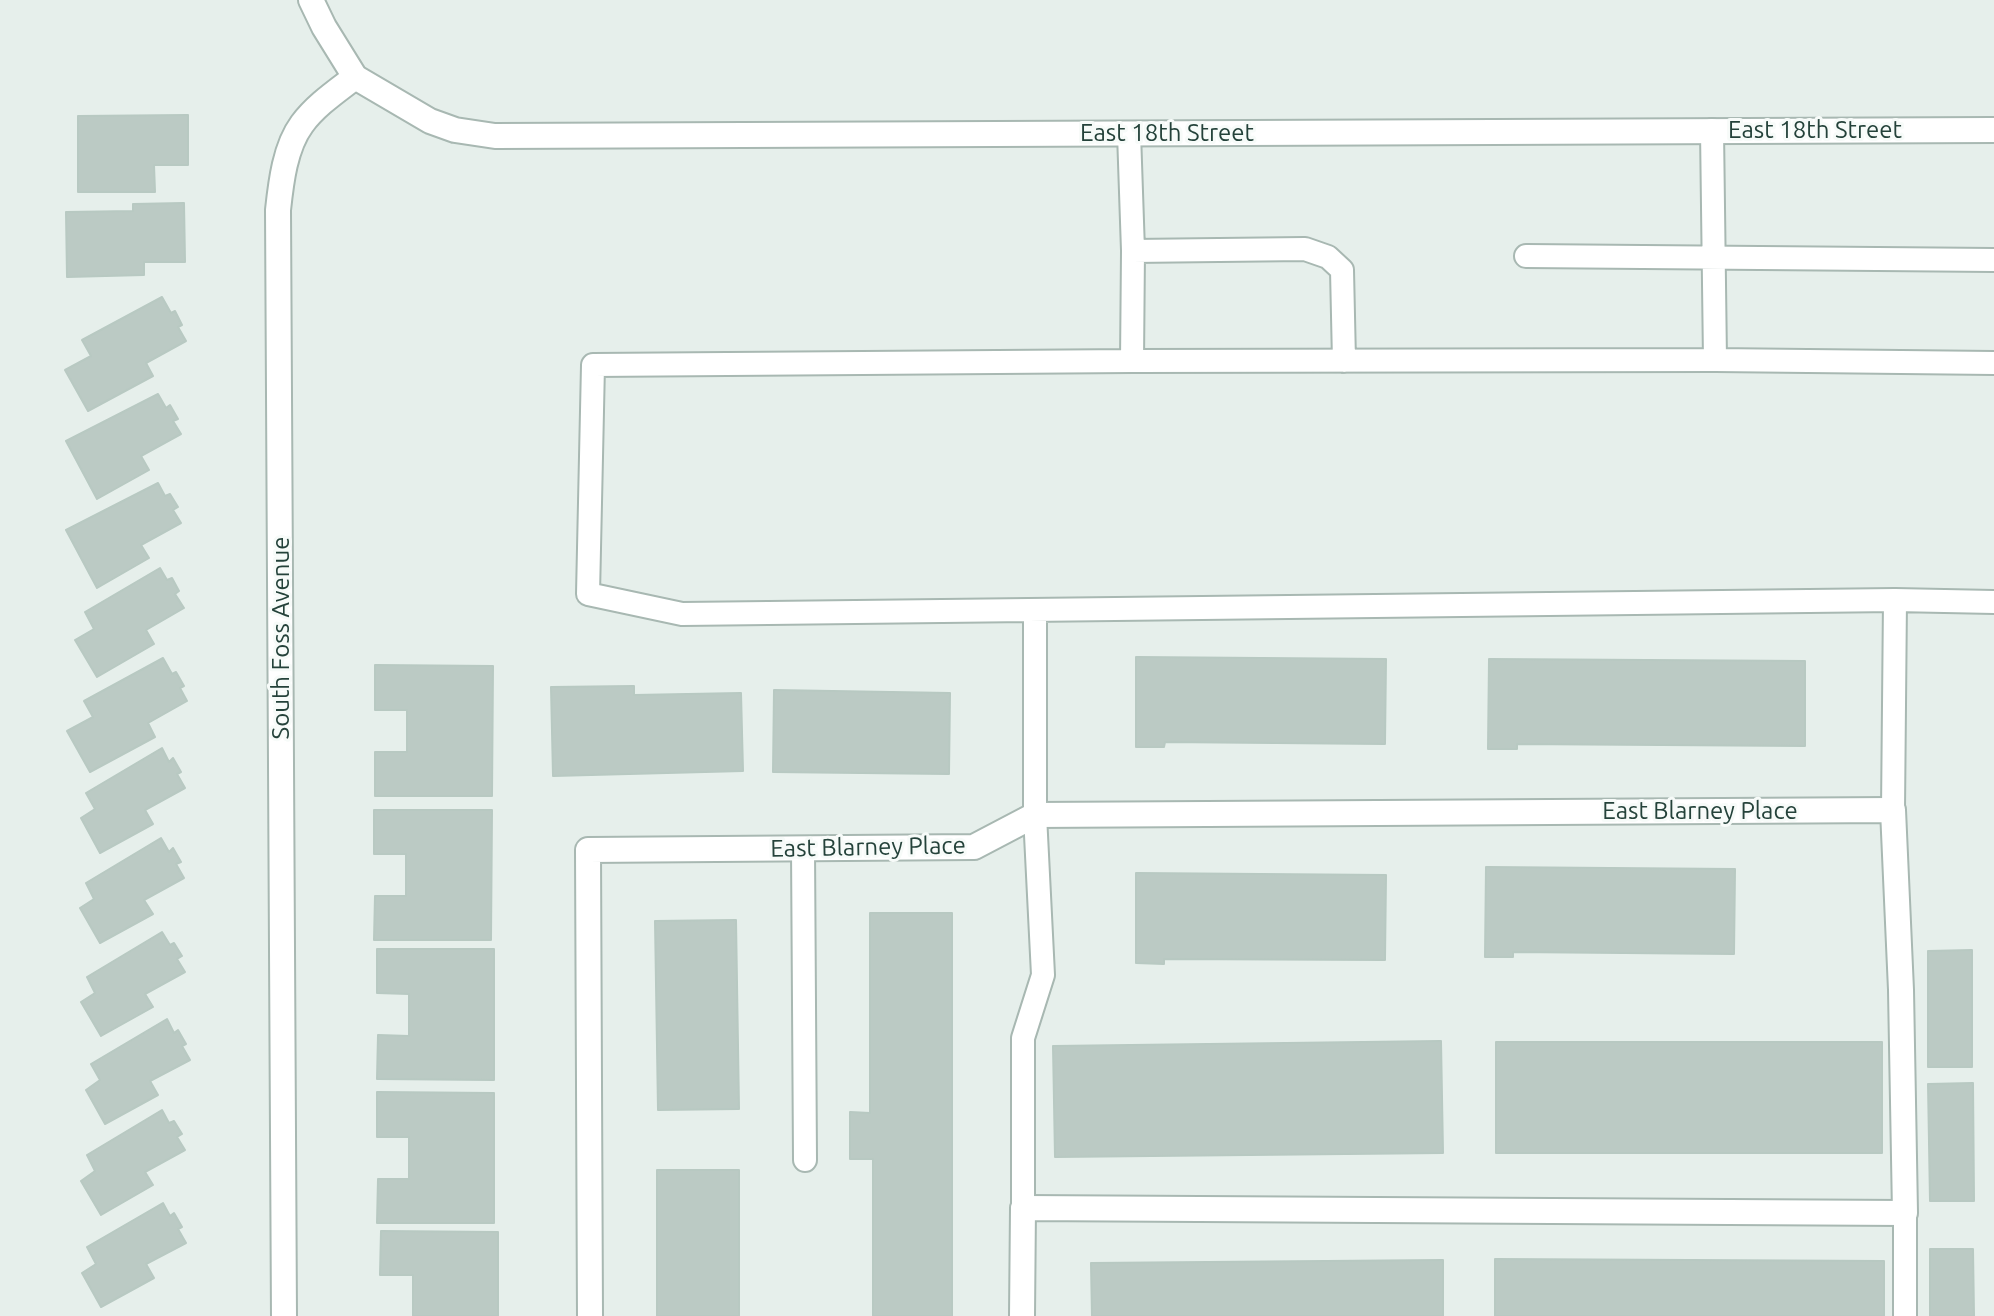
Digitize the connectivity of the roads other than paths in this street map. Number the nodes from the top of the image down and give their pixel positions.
1 (311, 0) edge
2 (355, 77) junction
3 (1712, 130) junction
4 (1994, 130) edge
5 (1129, 133) junction
6 (1133, 251) junction
7 (1526, 256) dead end
8 (1713, 258) junction
9 (1994, 260) edge
10 (1715, 360) junction
11 (1132, 361) junction
12 (1344, 361) junction
13 (1994, 363) edge
14 (1895, 600) junction
15 (1994, 602) edge
16 (1035, 611) junction
17 (1893, 810) junction
18 (1035, 815) junction
19 (803, 848) junction
20 (805, 1160) dead end
21 (1023, 1208) junction
22 (1905, 1213) junction
23 (284, 1316) edge
24 (590, 1316) edge
25 (1022, 1316) edge
26 (1905, 1316) edge

1 - 2 street
2 - 5 street, East 18th Street
2 - 23 street, South Foss Avenue
3 - 4 street, East 18th Street
3 - 5 street, East 18th Street
3 - 8 lane
5 - 6 lane
6 - 11 lane
6 - 12 lane
7 - 8 lane
8 - 9 lane
8 - 10 lane
10 - 12 lane
10 - 13 lane
11 - 12 lane
11 - 16 lane
14 - 15 lane
14 - 16 lane
14 - 17 lane
16 - 18 lane
17 - 18 street, East Blarney Place
17 - 22 street
18 - 19 street, East Blarney Place
18 - 21 lane
19 - 20 lane
19 - 24 street, East Blarney Place
21 - 22 street
21 - 25 street
22 - 26 lane

